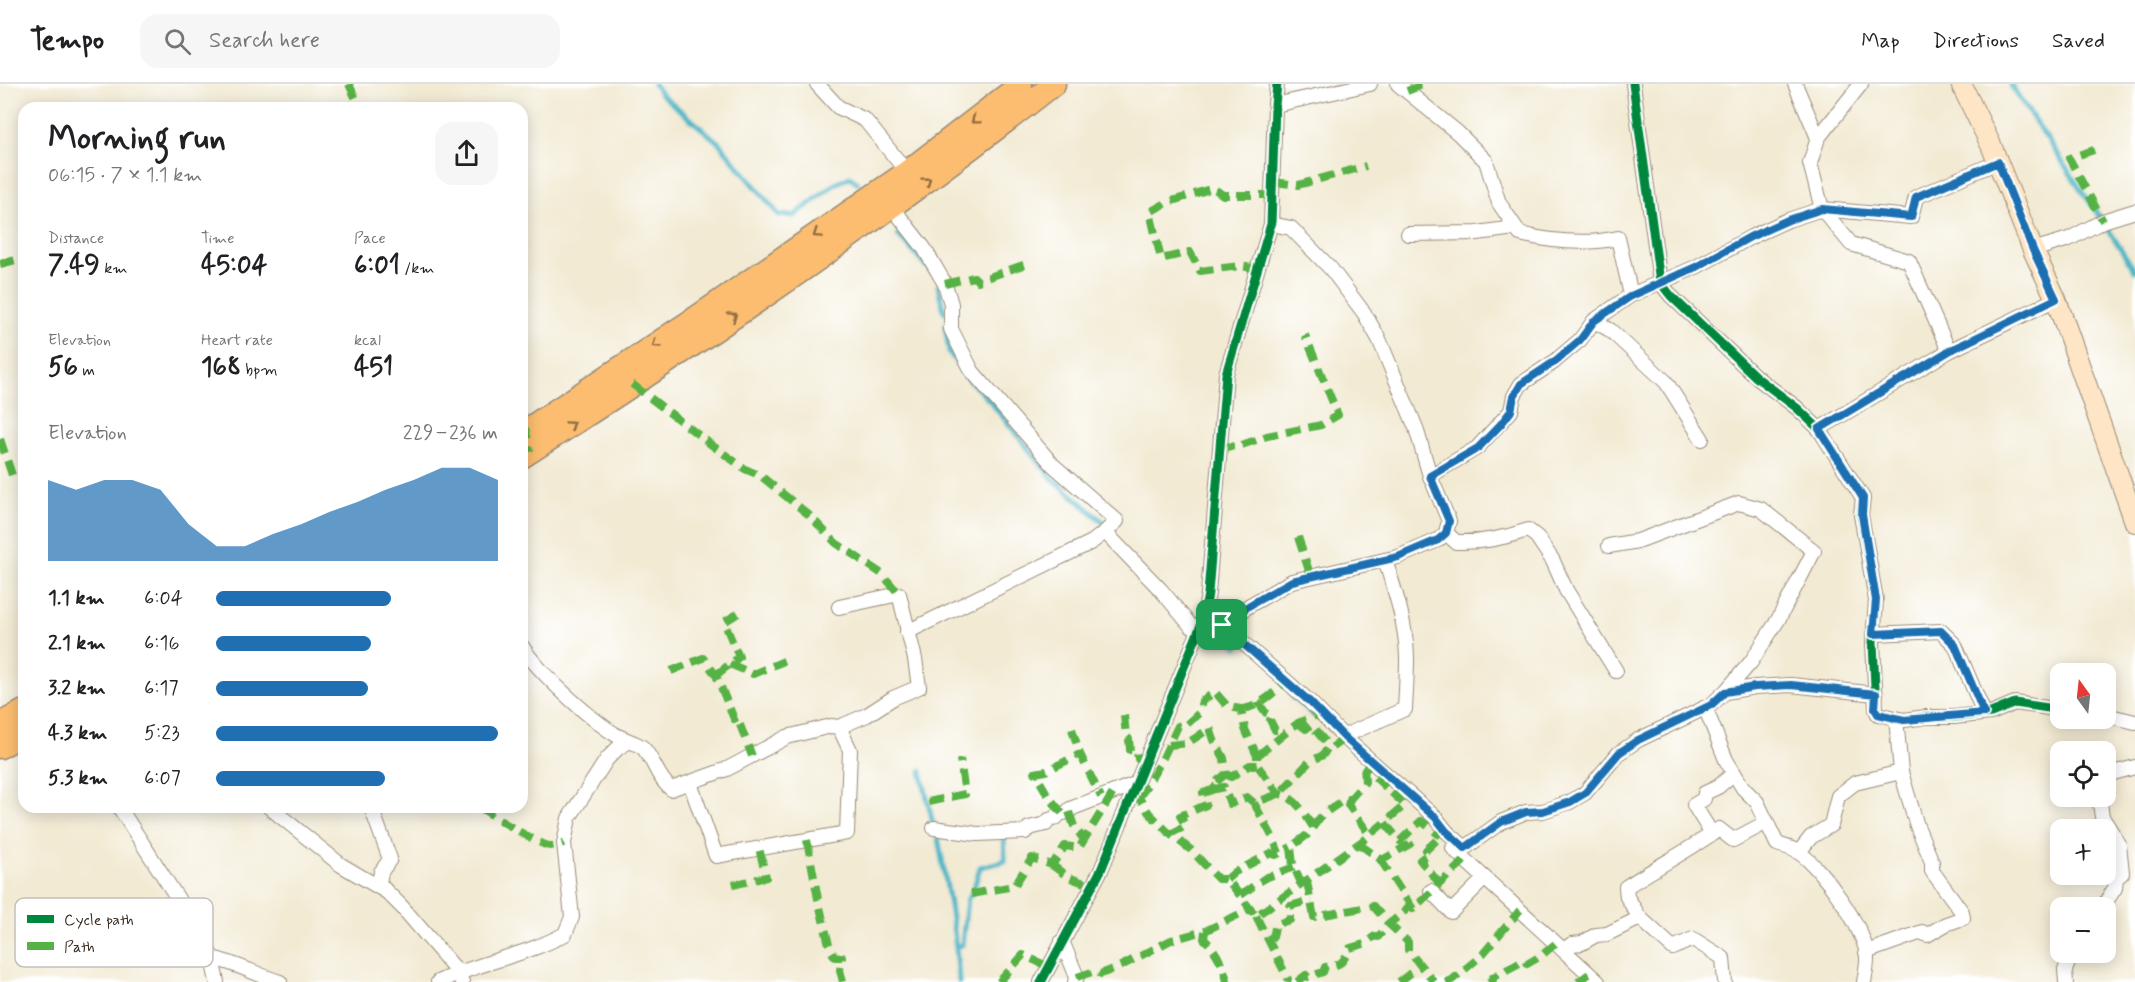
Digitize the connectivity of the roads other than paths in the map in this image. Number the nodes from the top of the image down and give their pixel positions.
1 (817, 84) edge
2 (1021, 84) edge
3 (1054, 84) edge
4 (1277, 84) edge
5 (1370, 84) edge
6 (1398, 84) edge
7 (1633, 84) edge
8 (1795, 84) edge
9 (1861, 84) edge
10 (1961, 84) edge
11 (1275, 105) junction
12 (1818, 138) junction
13 (1998, 162) junction
14 (907, 172) junction
15 (892, 207) junction
16 (1822, 209) junction
17 (2135, 211) edge
18 (1271, 224) junction
19 (1515, 228) junction
20 (1408, 234) dead end
21 (2033, 250) junction
22 (1660, 282) junction
23 (1631, 296) junction
24 (2056, 299) junction
25 (1594, 321) junction
26 (1949, 351) junction
27 (528, 429) edge
28 (1819, 429) junction
29 (1702, 439) dead end
30 (528, 453) edge
31 (1430, 476) junction
32 (2135, 522) edge
33 (1109, 529) junction
34 (1446, 533) junction
35 (1609, 546) dead end
36 (1385, 560) junction
37 (839, 607) dead end
38 (1201, 624) junction
39 (1222, 625) junction
40 (907, 632) junction
41 (1873, 634) junction
42 (528, 655) edge
43 (1616, 671) dead end
44 (1725, 692) junction
45 (1876, 694) junction
46 (1705, 707) junction
47 (2050, 708) edge
48 (1984, 713) junction
49 (18, 714) edge
50 (2116, 717) edge
51 (1896, 718) junction
52 (2135, 722) edge
53 (0, 724) edge
54 (839, 727) junction
55 (1344, 736) junction
56 (18, 737) edge
57 (628, 742) junction
58 (0, 747) edge
59 (2135, 767) edge
60 (1900, 772) junction
61 (2116, 772) edge
62 (1734, 773) junction
63 (690, 783) junction
64 (1135, 784) junction
65 (2100, 807) edge
66 (123, 813) edge
67 (276, 813) edge
68 (373, 813) edge
69 (1767, 822) junction
70 (933, 828) dead end
71 (1712, 834) junction
72 (1458, 843) junction
73 (1799, 852) junction
74 (1485, 878) junction
75 (1431, 891) dead end
76 (387, 892) junction
77 (2109, 897) edge
78 (177, 898) edge
79 (1640, 918) junction
80 (1062, 941) junction
81 (1566, 948) junction
82 (1866, 952) junction
83 (213, 958) edge
84 (213, 963) edge
85 (2068, 963) edge
86 (460, 977) edge
87 (217, 982) edge
88 (280, 982) edge
89 (438, 982) edge
90 (1041, 982) edge
91 (1076, 982) edge
92 (1598, 982) edge
93 (1725, 982) edge
94 (1864, 982) edge
95 (2066, 982) edge

1 - 14 street
2 -> 14 main road
15 -> 3 main road
4 - 11 street
5 - 11 street
6 - 19 street
7 - 22 street
8 - 12 street
9 - 12 street
10 - 13 street
11 - 18 street
12 - 16 street
13 - 16 street
13 - 21 street
14 -> 27 main road
30 -> 15 main road
15 - 33 street
16 - 22 street
16 - 26 street
17 - 21 street
18 - 31 street
18 - 38 street
19 - 20 street
19 - 23 street
21 - 24 street
22 - 23 street
22 - 28 street
23 - 25 street
24 - 26 street
24 - 32 street
25 - 29 street
25 - 31 street
26 - 28 street
28 - 41 street
31 - 34 street
33 - 38 street
33 - 40 street
34 - 36 street
34 - 43 street
35 - 44 street
36 - 39 street
36 - 55 street
37 - 40 street
38 - 39 street
38 - 64 street
39 - 55 street
40 - 54 street
41 - 45 street
41 - 48 street
42 - 57 street
44 - 45 street
44 - 46 street
45 - 51 street
46 - 62 street
46 - 72 street
47 - 48 street
48 - 51 street
49 - 53 main road
50 - 52 street
51 - 60 street
54 - 63 street
54 - 63 street
55 - 72 street
56 - 58 main road
57 - 63 street
57 - 86 street
59 - 61 street
60 - 73 street
60 - 82 street
62 - 69 street
62 - 71 street
64 - 70 street
64 - 80 street
65 - 77 street
66 - 78 street
67 - 76 street
68 - 76 street
69 - 71 street
69 - 73 street
71 - 79 street
72 - 74 street
73 - 82 street
74 - 75 street
74 - 81 street
76 - 86 street
79 - 81 street
79 - 93 street
80 - 90 street
80 - 91 street
81 - 92 street
82 - 94 street
83 - 88 street
84 - 87 street
85 - 95 street
86 - 89 street

